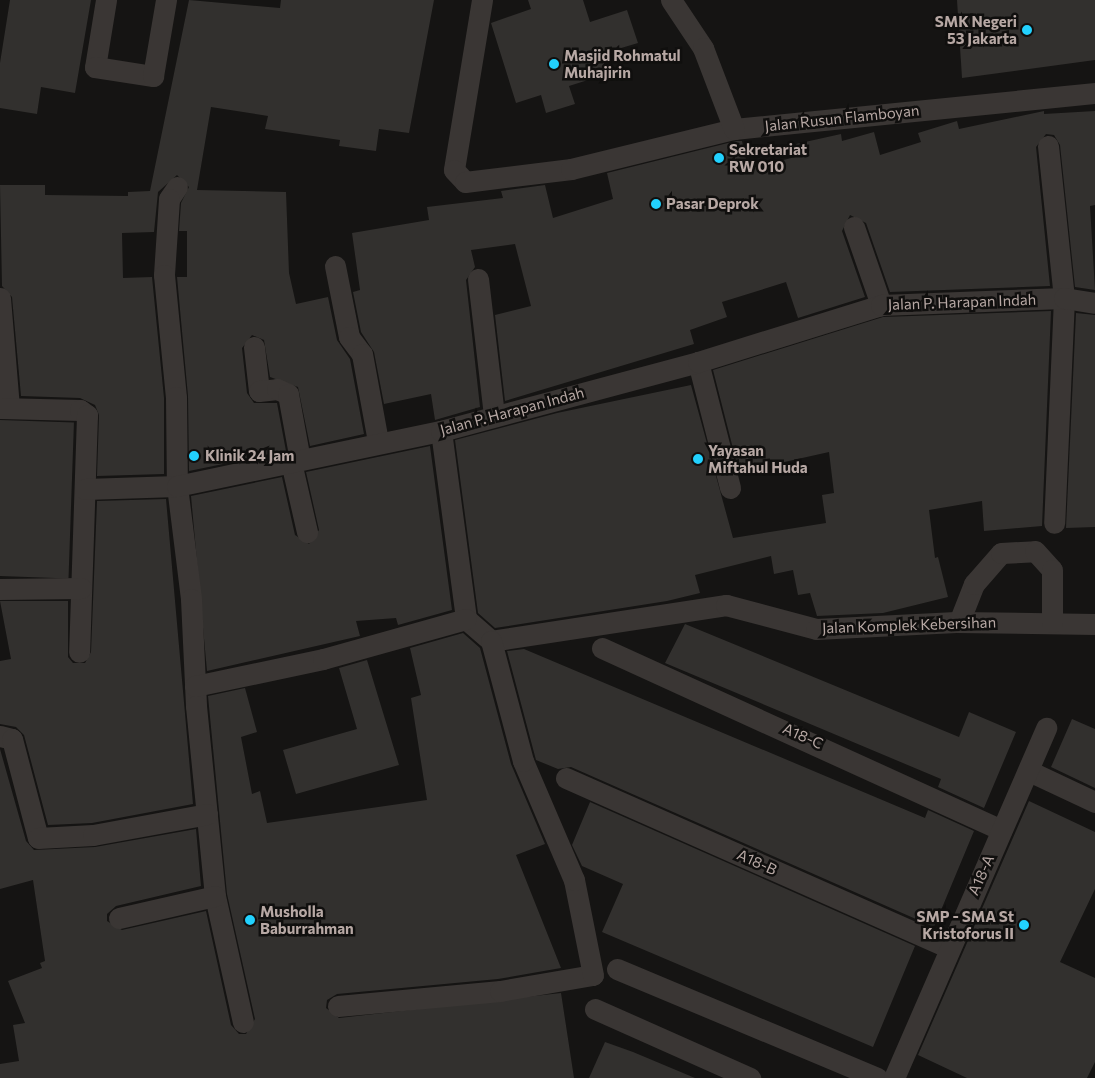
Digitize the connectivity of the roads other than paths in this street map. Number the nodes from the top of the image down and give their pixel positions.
1 (106, 0) edge
2 (166, 0) edge
3 (482, 0) edge
4 (672, 0) edge
5 (1095, 94) edge
6 (734, 129) junction
7 (1048, 146) dead end
8 (177, 187) dead end
9 (854, 227) dead end
10 (335, 266) dead end
11 (478, 279) dead end
12 (0, 298) edge
13 (1064, 298) junction
14 (1095, 303) edge
15 (880, 305) junction
16 (254, 347) dead end
17 (698, 362) junction
18 (5, 408) edge
19 (494, 416) junction
20 (441, 431) junction
21 (378, 441) junction
22 (296, 461) junction
23 (177, 486) junction
24 (730, 488) dead end
25 (86, 489) junction
26 (1054, 523) dead end
27 (306, 532) dead end
28 (81, 588) junction
29 (0, 589) edge
30 (466, 619) junction
31 (959, 622) junction
32 (1052, 622) junction
33 (1095, 624) edge
34 (492, 641) junction
35 (602, 648) dead end
36 (79, 652) dead end
37 (195, 686) junction
38 (1046, 728) dead end
39 (0, 736) edge
40 (1029, 771) junction
41 (566, 778) dead end
42 (1095, 802) edge
43 (207, 814) junction
44 (1001, 830) junction
45 (215, 896) junction
46 (119, 918) dead end
47 (948, 947) junction
48 (617, 969) dead end
49 (338, 1006) dead end
50 (594, 1009) dead end
51 (243, 1022) dead end
52 (750, 1078) edge
53 (877, 1078) edge
54 (894, 1078) edge

1 - 2 street
3 - 6 street, Jalan Rusun Flamboyan
4 - 6 street
5 - 6 street, Jalan Rusun Flamboyan
7 - 13 street
8 - 23 street
9 - 15 street
10 - 21 street
11 - 19 street
12 - 18 street
13 - 14 street, Jalan P. Harapan Indah
13 - 15 street, Jalan P. Harapan Indah
13 - 26 street
15 - 17 street, Jalan P. Harapan Indah
16 - 22 street
17 - 19 street, Jalan P. Harapan Indah
17 - 24 street
18 - 25 street
19 - 20 street, Jalan P. Harapan Indah
20 - 21 street, Jalan P. Harapan Indah
20 - 30 street
21 - 22 street, Jalan P. Harapan Indah
22 - 23 street, Jalan P. Harapan Indah
22 - 27 street
23 - 25 street, Jalan P. Harapan Indah
23 - 37 street
25 - 28 street
28 - 29 street
28 - 36 street
30 - 34 street
30 - 37 street
31 - 32 street, Jalan Komplek Kebersihan
31 - 32 street
31 - 34 street, Jalan Komplek Kebersihan
32 - 33 street, Jalan Komplek Kebersihan
34 - 49 street
35 - 44 street, A18-C
37 - 43 street
38 - 40 street, A18-A
39 - 43 street
40 - 42 street
40 - 44 street, A18-A
41 - 47 street, A18-B
43 - 45 street
44 - 47 street, A18-A
45 - 46 street
45 - 51 street
47 - 54 street, A18-A
48 - 53 street
50 - 52 street

